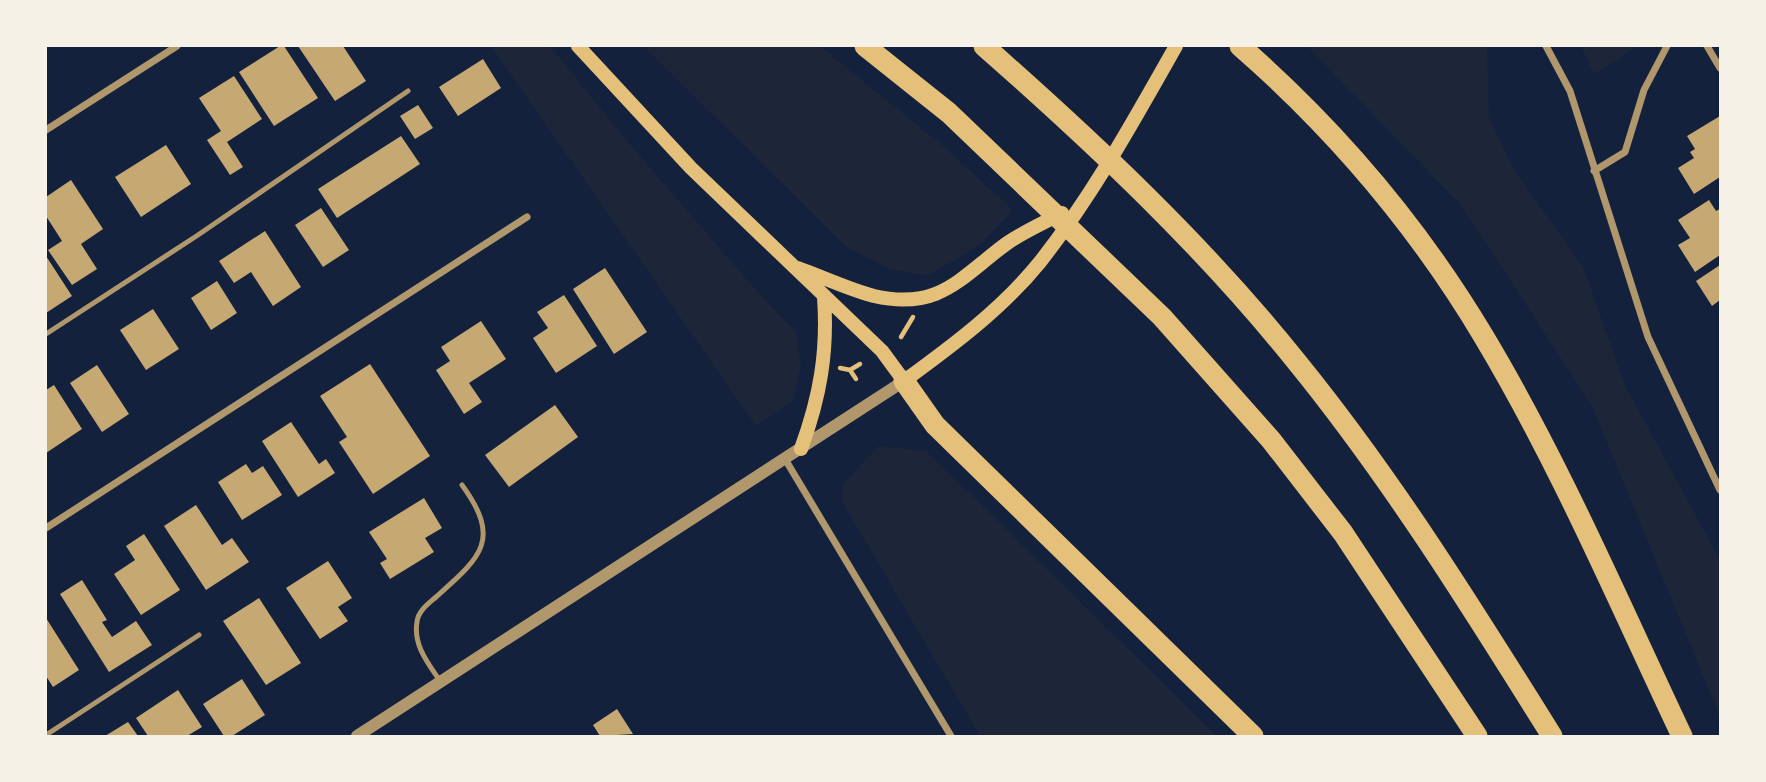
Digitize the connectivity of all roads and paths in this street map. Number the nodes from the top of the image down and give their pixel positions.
1 (177, 46) edge
2 (578, 46) edge
3 (865, 46) edge
4 (984, 46) edge
5 (1176, 46) edge
6 (1240, 46) edge
7 (1546, 46) edge
8 (1667, 46) edge
9 (1707, 46) edge
10 (1720, 68) edge
11 (408, 90) dead end
12 (46, 131) edge
13 (1594, 171) junction
14 (1085, 200) junction
15 (527, 217) dead end
16 (791, 265) junction
17 (824, 297) junction
18 (914, 313) dead end
19 (46, 334) edge
20 (901, 337) dead end
21 (860, 364) dead end
22 (856, 379) dead end
23 (904, 381) junction
24 (801, 449) junction
25 (785, 459) junction
26 (462, 485) dead end
27 (1720, 490) edge
28 (46, 528) edge
29 (199, 635) dead end
30 (440, 682) junction
31 (46, 735) edge
32 (357, 737) edge
33 (951, 737) edge
34 (1253, 737) edge
35 (1477, 737) edge
36 (1552, 737) edge
37 (1682, 737) edge

1 - 12 street
2 - 16 main road
3 - 35 highway
4 - 36 highway
5 - 14 main road
6 - 37 highway
7 - 13 street
8 - 13 street
9 - 10 street
11 - 19 lane
13 - 27 street
14 - 16 main road
14 - 23 main road
15 - 28 street
16 - 17 main road
17 - 23 main road
17 - 24 main road
18 - 20 path
21 - 22 path
23 - 24 street
23 - 34 highway
24 - 25 street
25 - 30 street
25 - 33 street
26 - 30 lane
29 - 31 lane
30 - 32 street

